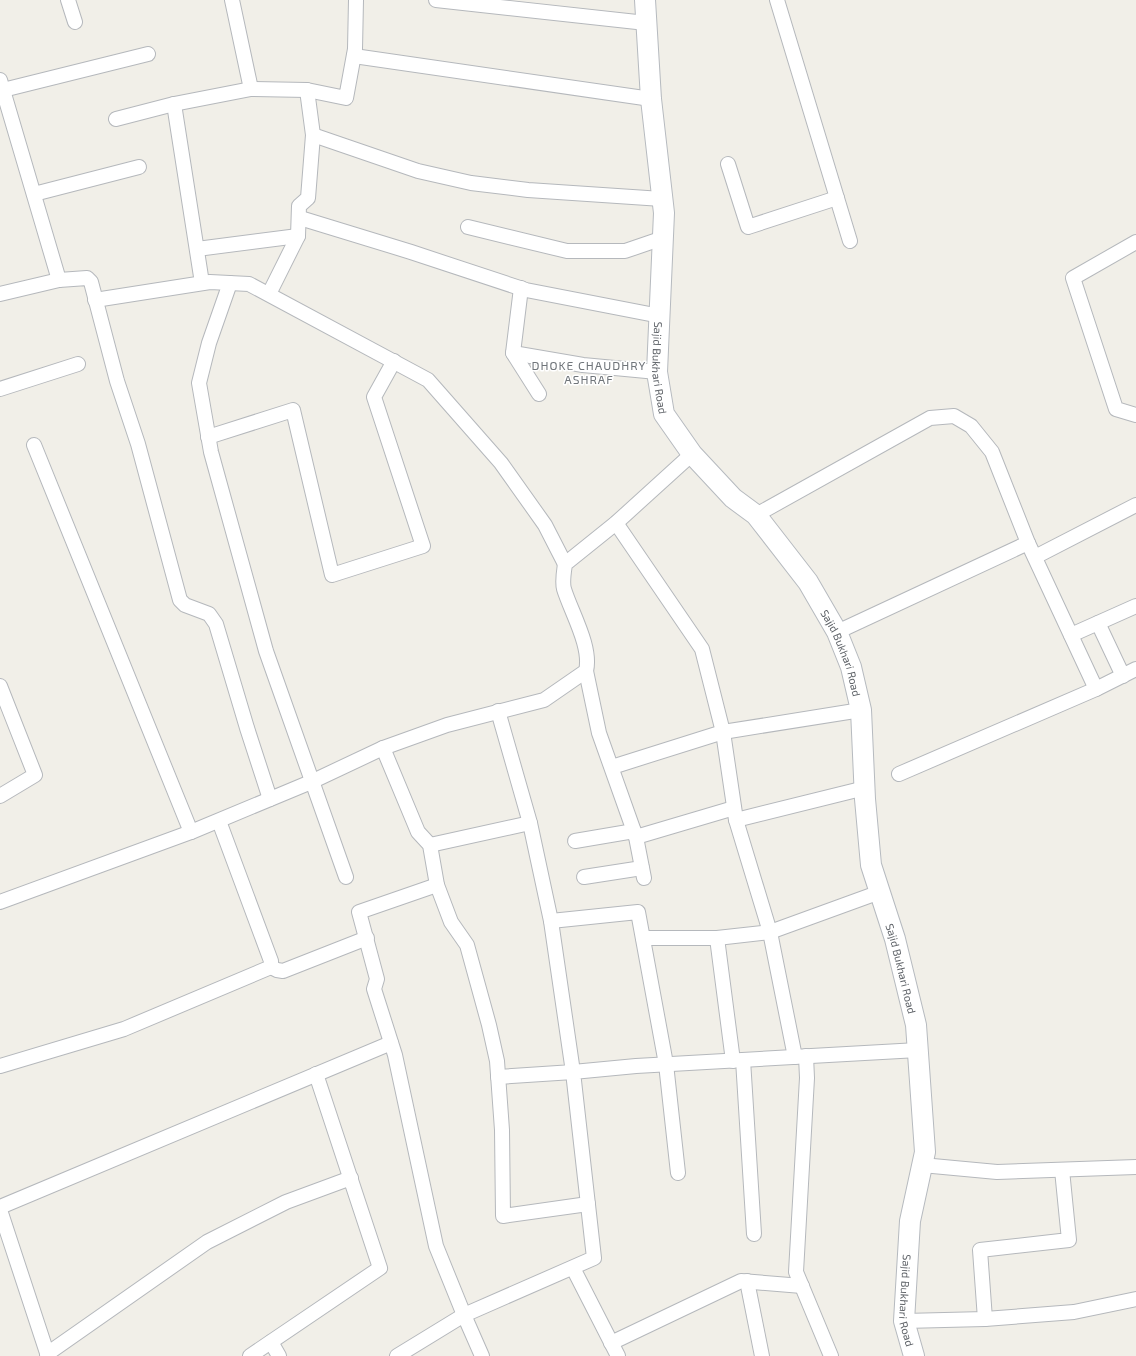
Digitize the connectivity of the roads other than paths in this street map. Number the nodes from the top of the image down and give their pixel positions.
1 (68, 0) edge
2 (232, 0) edge
3 (356, 0) edge
4 (436, 0) edge
5 (645, 0) edge
6 (777, 0) edge
7 (75, 22) dead end
8 (646, 23) junction
9 (148, 54) dead end
10 (354, 56) junction
11 (2, 85) edge
12 (251, 89) junction
13 (307, 90) junction
14 (651, 99) junction
15 (174, 104) junction
16 (116, 119) dead end
17 (313, 135) junction
18 (728, 164) dead end
19 (139, 167) dead end
20 (34, 194) junction
21 (837, 198) junction
22 (662, 199) junction
23 (300, 218) junction
24 (468, 227) dead end
25 (298, 236) junction
26 (663, 238) junction
27 (850, 241) dead end
28 (1136, 242) edge
29 (197, 249) junction
30 (59, 280) junction
31 (202, 283) junction
32 (230, 283) junction
33 (521, 288) junction
34 (0, 294) edge
35 (269, 294) junction
36 (95, 300) junction
37 (660, 316) junction
38 (513, 353) junction
39 (394, 361) junction
40 (78, 364) dead end
41 (657, 372) junction
42 (0, 389) edge
43 (539, 394) dead end
44 (1136, 415) edge
45 (208, 437) junction
46 (34, 445) dead end
47 (692, 454) junction
48 (1136, 505) edge
49 (756, 514) junction
50 (616, 523) junction
51 (1028, 543) junction
52 (1035, 557) junction
53 (565, 564) junction
54 (1136, 606) edge
55 (1098, 623) junction
56 (837, 632) junction
57 (1071, 635) junction
58 (1136, 669) edge
59 (586, 671) junction
60 (1123, 676) junction
61 (0, 686) edge
62 (1096, 689) junction
63 (861, 710) junction
64 (498, 711) junction
65 (723, 732) junction
66 (383, 748) junction
67 (612, 768) junction
68 (899, 774) dead end
69 (311, 782) junction
70 (865, 788) junction
71 (0, 796) edge
72 (270, 799) junction
73 (735, 814) junction
74 (218, 821) junction
75 (530, 823) junction
76 (191, 832) junction
77 (635, 834) junction
78 (574, 841) dead end
79 (430, 845) junction
80 (346, 877) dead end
81 (584, 877) dead end
82 (436, 885) junction
83 (880, 892) junction
84 (0, 902) edge
85 (551, 921) junction
86 (770, 932) junction
87 (367, 938) junction
88 (643, 938) junction
89 (717, 938) junction
90 (271, 966) junction
91 (391, 1043) junction
92 (918, 1050) junction
93 (800, 1057) junction
94 (738, 1060) junction
95 (666, 1064) junction
96 (0, 1066) edge
97 (573, 1072) junction
98 (316, 1074) junction
99 (498, 1077) junction
100 (922, 1165) junction
101 (1136, 1167) edge
102 (1062, 1170) junction
103 (678, 1174) dead end
104 (351, 1178) junction
105 (588, 1204) junction
106 (0, 1208) edge
107 (754, 1234) dead end
108 (573, 1268) junction
109 (747, 1281) junction
110 (802, 1286) junction
111 (1136, 1299) edge
112 (464, 1315) junction
113 (985, 1318) junction
114 (904, 1321) junction
115 (271, 1342) junction
116 (611, 1343) junction
117 (48, 1355) edge
118 (250, 1356) edge
119 (279, 1356) edge
120 (397, 1356) edge
121 (483, 1356) edge
122 (618, 1356) edge
123 (762, 1356) edge
124 (831, 1356) edge
125 (914, 1356) edge

1 - 7 street
2 - 12 street
3 - 10 street
4 - 8 street
5 - 8 street, Sajid Bukhari Road
6 - 21 street
8 - 14 street, Sajid Bukhari Road
9 - 11 street
10 - 13 street
10 - 14 street
11 - 20 street
12 - 13 street
12 - 15 street
13 - 17 street
14 - 22 street, Sajid Bukhari Road
15 - 16 street
15 - 29 street
17 - 22 street
17 - 23 street
18 - 21 street
19 - 20 street
20 - 30 street
21 - 27 street
22 - 26 street, Sajid Bukhari Road
23 - 25 street
23 - 33 street
24 - 26 street
25 - 29 street
25 - 35 street
26 - 37 street, Sajid Bukhari Road
28 - 44 street
29 - 31 street
30 - 34 street
30 - 36 street
31 - 32 street
31 - 36 street
32 - 35 street
32 - 45 street
33 - 37 street
33 - 38 street
35 - 39 street
36 - 72 street
37 - 41 street, Sajid Bukhari Road
38 - 41 street
38 - 43 street
39 - 45 street
39 - 53 street
40 - 42 street
41 - 47 street, Sajid Bukhari Road
45 - 69 street
46 - 76 street
47 - 49 street, Sajid Bukhari Road
47 - 50 street
48 - 52 street
49 - 51 street
49 - 56 street, Sajid Bukhari Road
50 - 53 street
50 - 65 street
51 - 52 street
51 - 56 street
52 - 57 street
53 - 59 street
54 - 55 street
55 - 57 street
55 - 60 street
56 - 63 street, Sajid Bukhari Road
57 - 62 street
58 - 60 street
59 - 64 street
59 - 67 street
60 - 62 street
61 - 71 street
62 - 68 street
63 - 65 street
63 - 70 street, Sajid Bukhari Road
64 - 66 street
64 - 75 street
65 - 67 street
65 - 73 street
66 - 69 street
66 - 79 street
67 - 77 street
69 - 72 street
69 - 80 street
70 - 73 street
70 - 83 street, Sajid Bukhari Road
72 - 74 street
73 - 77 street
73 - 86 street
74 - 76 street
74 - 90 street
75 - 79 street
75 - 85 street
76 - 84 street
77 - 78 street
77 - 81 street
79 - 82 street
82 - 87 street
82 - 99 street
83 - 86 street
83 - 92 street, Sajid Bukhari Road
85 - 88 street
85 - 97 street
86 - 89 street
86 - 93 street
87 - 90 street
87 - 91 street
88 - 89 street
88 - 95 street
89 - 94 street
90 - 96 street
91 - 98 street
91 - 112 street
92 - 93 street
92 - 100 street, Sajid Bukhari Road
93 - 94 street
93 - 110 street
94 - 95 street
94 - 107 street
95 - 97 street
95 - 103 street
97 - 99 street
97 - 105 street
98 - 104 street
98 - 106 street
99 - 105 street
100 - 102 street
100 - 114 street, Sajid Bukhari Road
101 - 102 street
102 - 113 street
104 - 115 street
104 - 117 street
105 - 108 street
106 - 117 street
108 - 112 street
108 - 116 street
109 - 110 street
109 - 116 street
109 - 123 street
110 - 124 street
111 - 113 street
112 - 120 street
112 - 121 street
113 - 114 street
114 - 125 street, Sajid Bukhari Road
115 - 118 street
115 - 119 street
116 - 122 street

